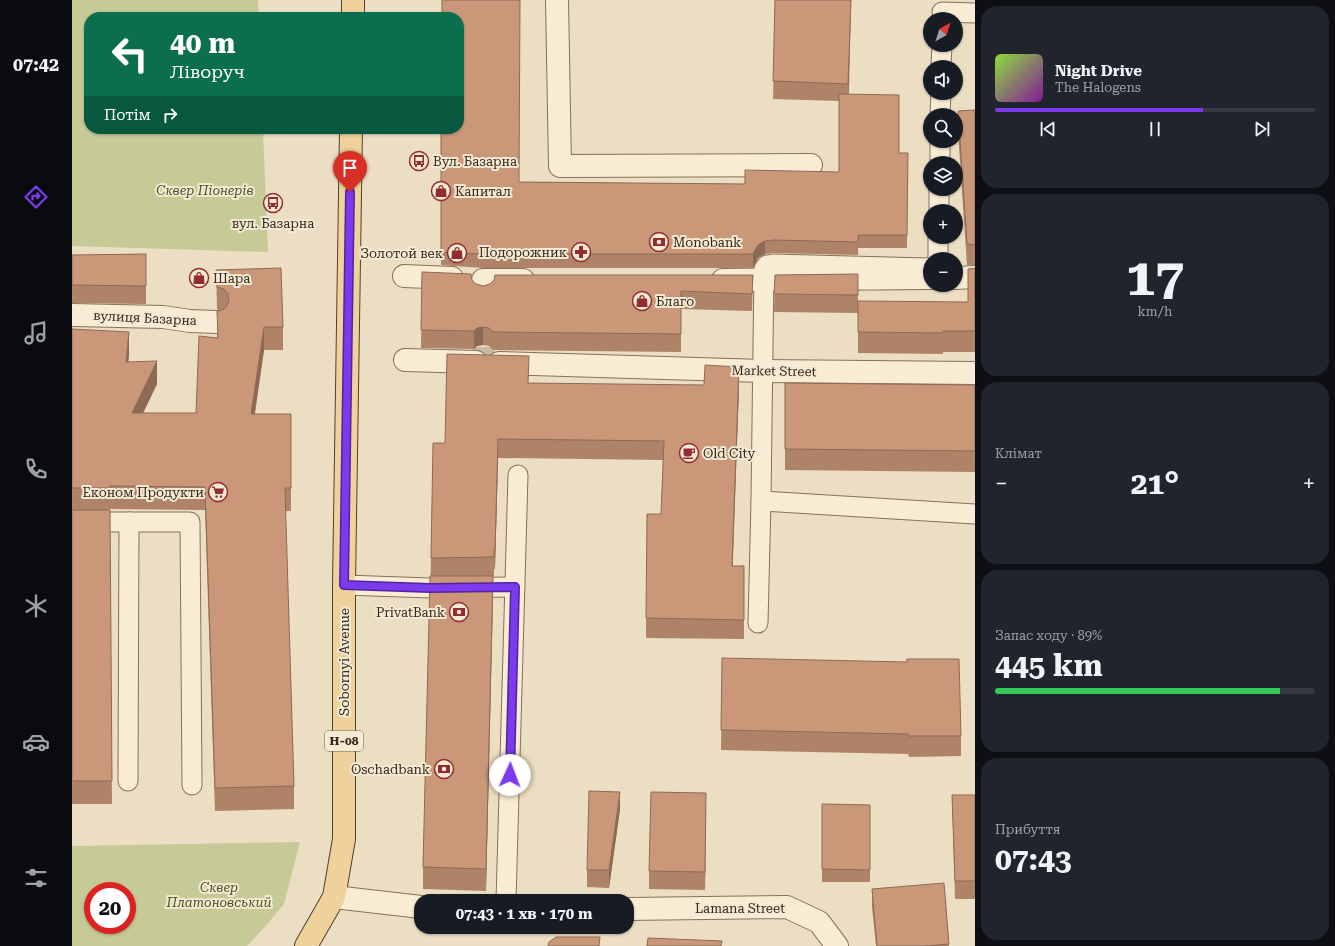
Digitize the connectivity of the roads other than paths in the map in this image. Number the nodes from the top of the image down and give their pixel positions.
1 (353, 0) edge
2 (557, 0) edge
3 (942, 10) edge
4 (353, 12) edge
5 (975, 13) edge
6 (351, 134) edge
7 (811, 165) dead end
8 (923, 268) edge
9 (404, 276) dead end
10 (975, 277) edge
11 (923, 278) edge
12 (963, 278) edge
13 (546, 280) edge
14 (701, 280) edge
15 (764, 280) junction
16 (72, 315) edge
17 (217, 322) edge
18 (405, 360) dead end
19 (762, 371) junction
20 (975, 373) edge
21 (518, 475) dead end
22 (761, 501) junction
23 (975, 514) edge
24 (72, 522) edge
25 (129, 522) junction
26 (344, 585) junction
27 (515, 587) junction
28 (758, 623) dead end
29 (128, 781) dead end
30 (192, 785) dead end
31 (506, 894) edge
32 (334, 897) junction
33 (414, 906) edge
34 (634, 910) edge
35 (306, 946) edge
36 (837, 946) edge

1 - 4 main road
2 - 7 street
3 - 5 lane
6 - 26 main road, Sobornyi Avenue / Н-08
8 - 15 lane
9 - 13 street
10 - 12 street
11 - 15 street
14 - 15 street
15 - 19 lane
16 - 17 street, вулиця Базарна
18 - 19 street, Market Street
19 - 20 street, Market Street
19 - 22 lane
21 - 27 lane
22 - 23 lane
22 - 28 lane
24 - 25 lane
25 - 29 lane
25 - 30 lane
26 - 27 lane
26 - 32 main road, Sobornyi Avenue / Н-08
27 - 31 lane
32 - 33 street
32 - 35 main road, Sobornyi Avenue / Н-08
34 - 36 street, Lamana Street

